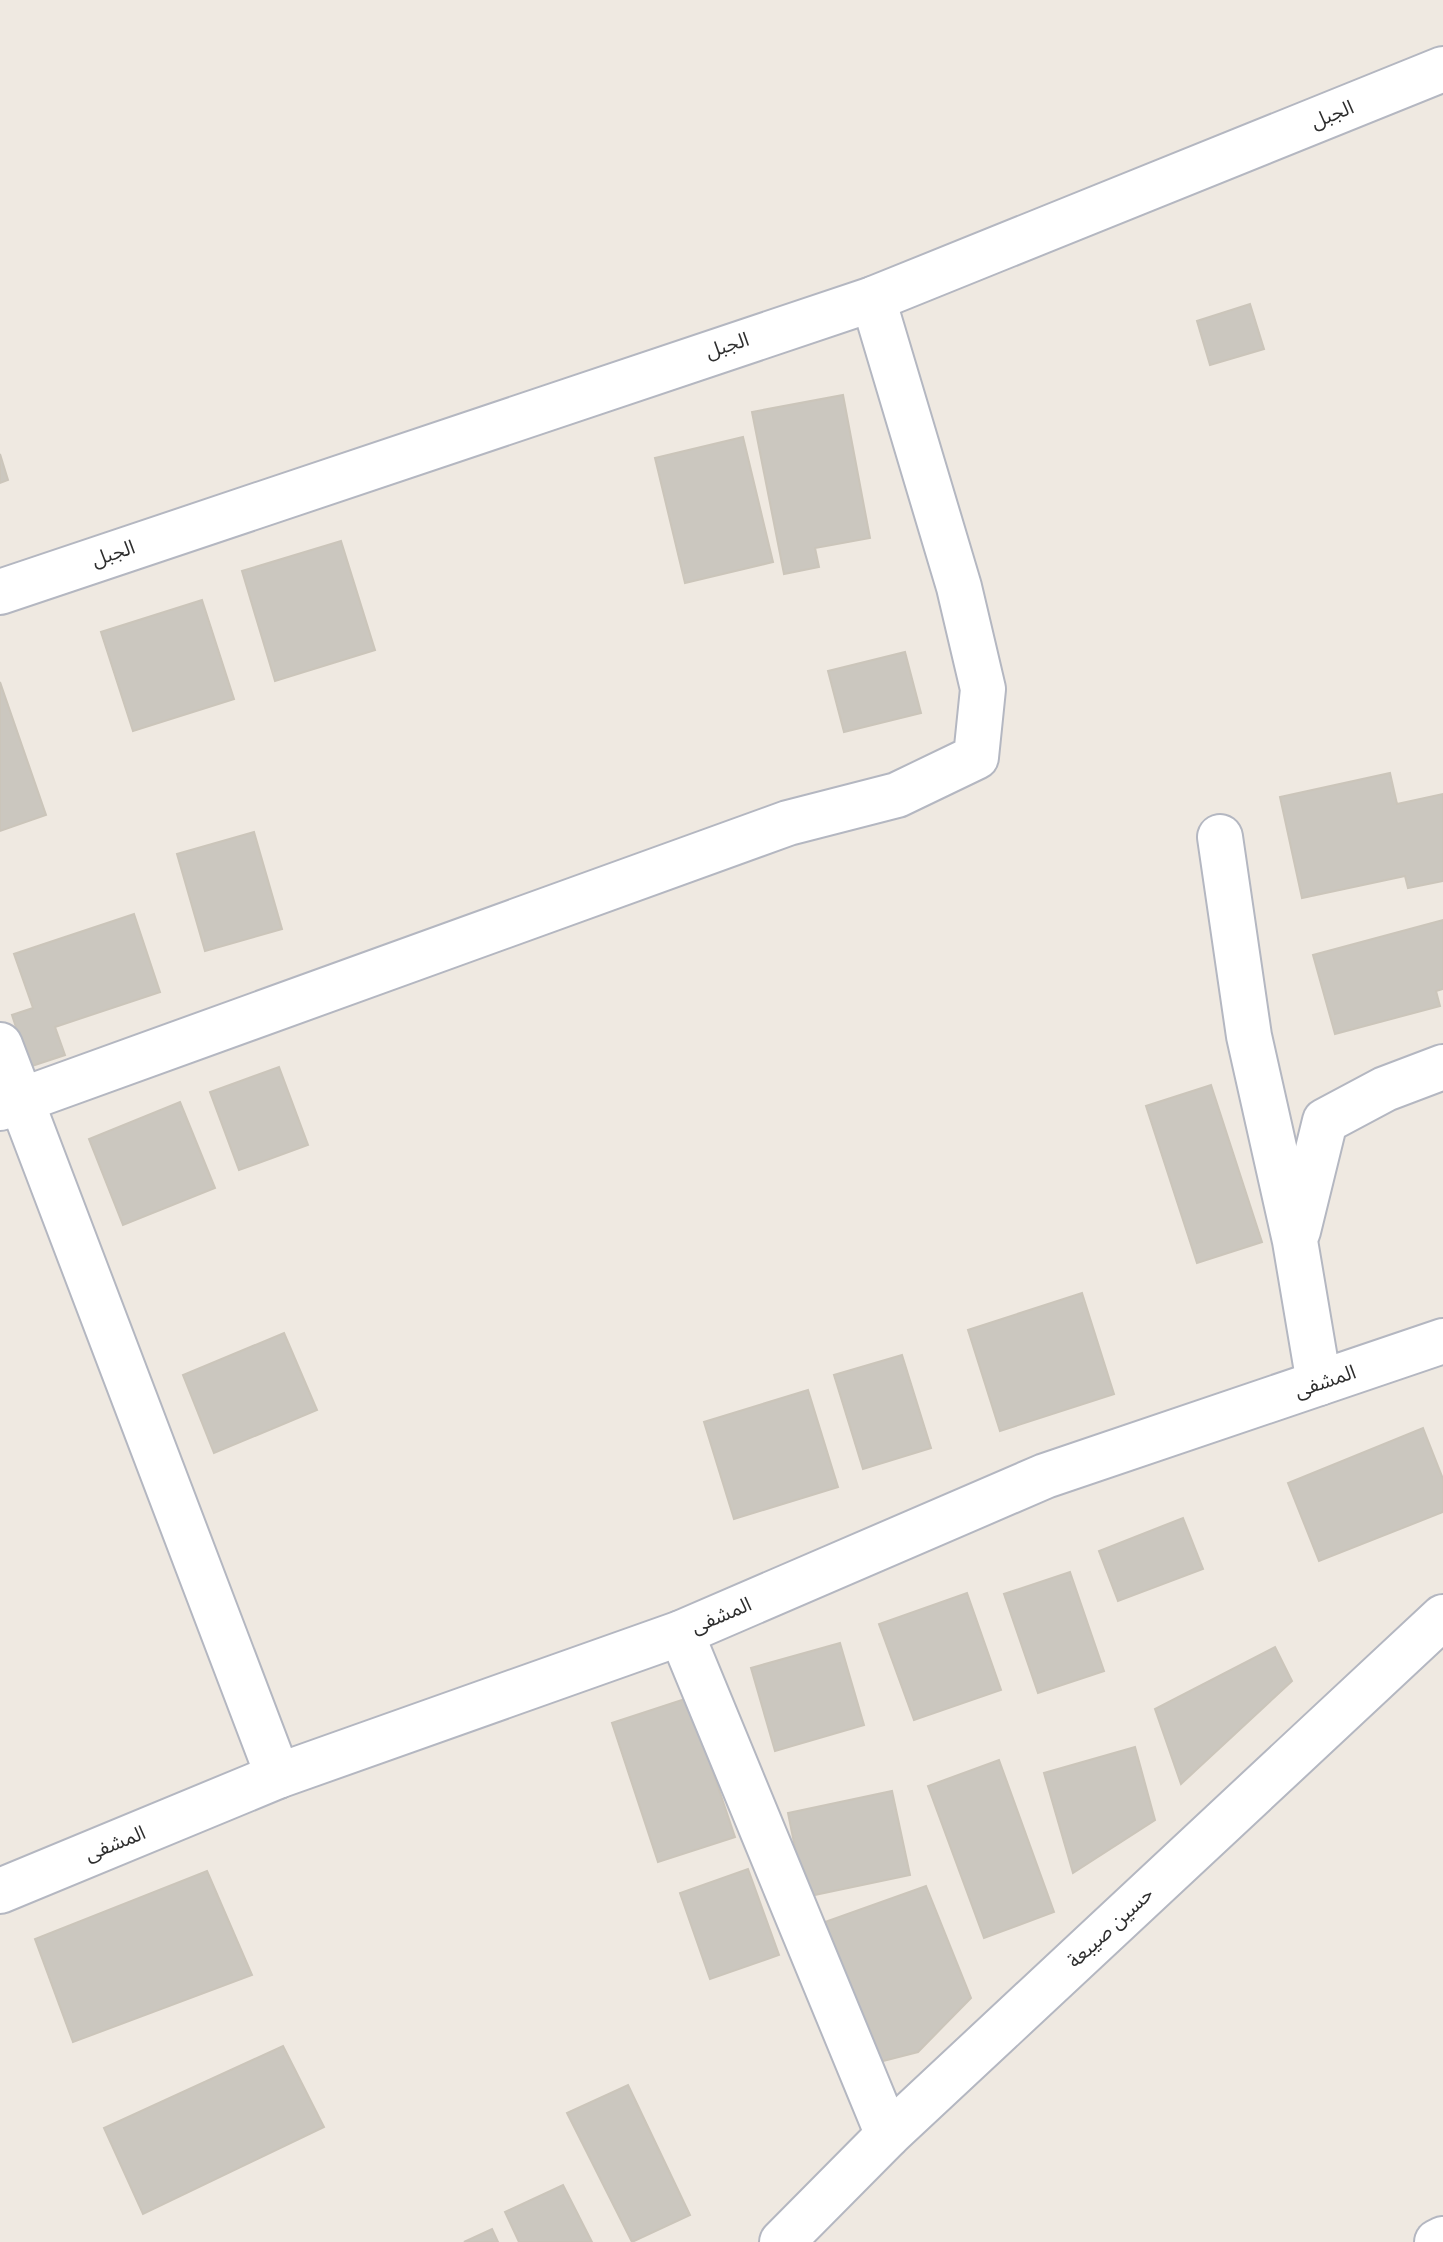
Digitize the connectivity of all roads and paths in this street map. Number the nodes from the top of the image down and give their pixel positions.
1 (1443, 69) edge
2 (873, 299) junction
3 (0, 592) edge
4 (1220, 837) dead end
5 (0, 1045) edge
6 (1443, 1067) edge
7 (11, 1104) edge
8 (1295, 1241) junction
9 (1443, 1341) edge
10 (1319, 1383) junction
11 (1443, 1617) edge
12 (681, 1633) junction
13 (278, 1776) junction
14 (0, 1891) edge
15 (888, 2135) junction
16 (1443, 2239) edge
17 (782, 2242) edge
18 (1437, 2242) edge

1 - 2 street, الجبل
2 - 3 street, الجبل
2 - 7 street
4 - 8 street
5 - 7 street
6 - 8 street
7 - 13 street
8 - 10 street
9 - 10 street, المشفى
10 - 12 street, المشفى
11 - 15 street, حسين صيبعة
12 - 13 street, المشفى
12 - 15 street
13 - 14 street, المشفى
15 - 17 street, حسين صيبعة
16 - 18 street

